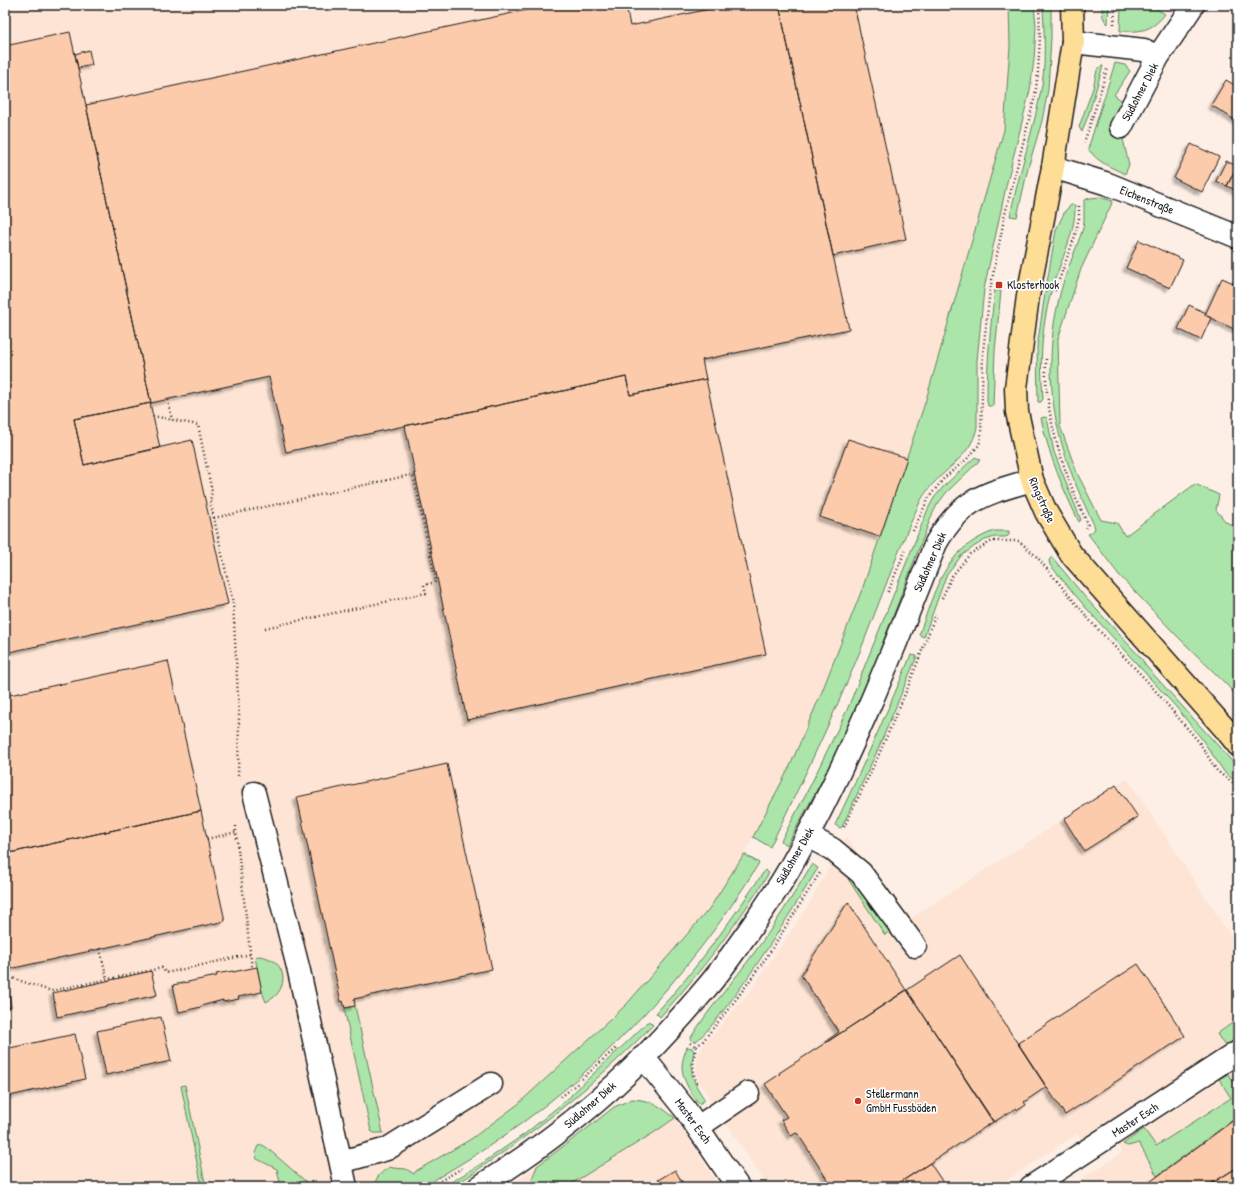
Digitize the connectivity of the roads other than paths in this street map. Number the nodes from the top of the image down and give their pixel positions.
1 (1072, 5) edge
2 (1193, 5) edge
3 (1073, 42) junction
4 (1158, 57) junction
5 (1121, 127) dead end
6 (1053, 167) junction
7 (1238, 237) edge
8 (1032, 480) junction
9 (1238, 745) edge
10 (254, 793) dead end
11 (808, 836) junction
12 (915, 946) dead end
13 (1238, 1052) edge
14 (643, 1057) junction
15 (491, 1084) dead end
16 (748, 1093) dead end
17 (698, 1127) junction
18 (341, 1162) junction
19 (1058, 1180) edge
20 (346, 1187) edge
21 (479, 1187) edge
22 (738, 1187) edge
23 (1031, 1187) edge

1 - 3 main road, Ringstraße
2 - 4 street, Südlohner Diek
3 - 4 street, Südlohner Diek
3 - 6 main road, Ringstraße
4 - 5 street, Südlohner Diek
6 - 7 street, Eichenstraße
6 - 8 main road, Ringstraße
8 - 9 main road, Ringstraße
8 - 11 street, Südlohner Diek
10 - 18 street
11 - 12 street
11 - 14 street, Südlohner Diek
13 - 19 street, Master Esch
14 - 17 street, Master Esch
14 - 21 street, Südlohner Diek
15 - 18 street
16 - 17 street
17 - 22 street, Master Esch
18 - 20 street
19 - 23 street, Master Esch

